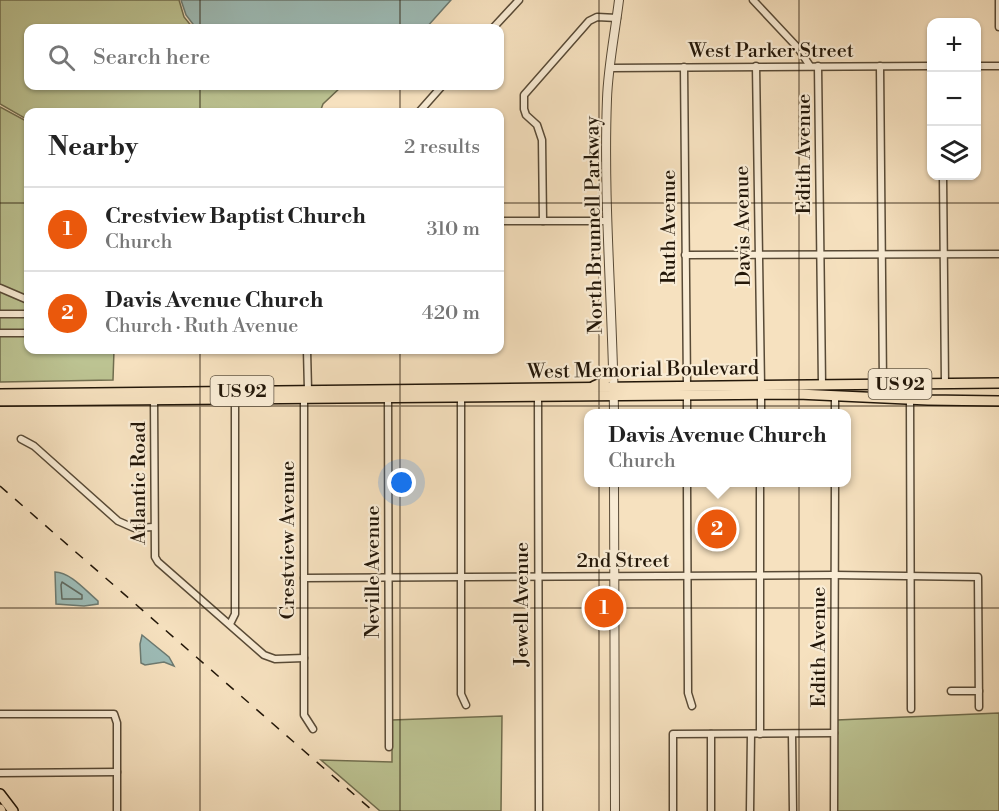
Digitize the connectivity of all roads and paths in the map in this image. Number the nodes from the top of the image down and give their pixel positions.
1 (519, 0) edge
2 (619, 0) edge
3 (753, 0) edge
4 (999, 0) edge
5 (616, 18) junction
6 (497, 24) edge
7 (999, 27) edge
8 (756, 66) junction
9 (810, 66) junction
10 (818, 66) junction
11 (880, 66) junction
12 (927, 66) edge
13 (981, 66) edge
14 (999, 66) edge
15 (684, 67) junction
16 (611, 68) junction
17 (438, 90) edge
18 (423, 108) edge
19 (943, 180) edge
20 (504, 221) edge
21 (543, 221) junction
22 (606, 221) junction
23 (820, 254) junction
24 (685, 255) junction
25 (759, 255) junction
26 (882, 255) junction
27 (943, 255) junction
28 (999, 255) edge
29 (0, 288) edge
30 (24, 298) edge
31 (0, 314) edge
32 (24, 314) edge
33 (0, 333) edge
34 (24, 333) edge
35 (307, 354) edge
36 (614, 372) junction
37 (884, 384) junction
38 (945, 384) junction
39 (999, 384) edge
40 (822, 385) junction
41 (591, 387) junction
42 (761, 390) junction
43 (687, 391) junction
44 (614, 392) junction
45 (0, 394) edge
46 (462, 394) junction
47 (234, 395) junction
48 (306, 395) junction
49 (154, 396) junction
50 (835, 396) junction
51 (538, 397) junction
52 (388, 398) junction
53 (910, 400) junction
54 (0, 401) edge
55 (999, 401) edge
56 (614, 409) edge
57 (687, 409) edge
58 (761, 409) edge
59 (835, 409) edge
60 (21, 439) dead end
61 (614, 487) edge
62 (687, 487) edge
63 (760, 487) edge
64 (835, 487) edge
65 (154, 527) junction
66 (760, 575) junction
67 (834, 575) junction
68 (909, 576) junction
69 (388, 577) junction
70 (538, 577) junction
71 (615, 577) junction
72 (687, 577) junction
73 (304, 578) junction
74 (461, 578) junction
75 (230, 624) junction
76 (304, 658) junction
77 (951, 691) dead end
78 (979, 691) junction
79 (466, 705) dead end
80 (692, 706) dead end
81 (979, 707) dead end
82 (910, 709) dead end
83 (0, 714) edge
84 (313, 729) dead end
85 (834, 733) junction
86 (711, 734) junction
87 (751, 734) junction
88 (760, 734) junction
89 (792, 734) junction
90 (389, 747) dead end
91 (117, 772) junction
92 (0, 773) edge
93 (0, 794) edge
94 (13, 811) edge
95 (117, 811) edge
96 (539, 811) edge
97 (615, 811) edge
98 (673, 811) edge
99 (711, 811) edge
100 (750, 811) edge
101 (793, 811) edge
102 (834, 811) edge

1 - 6 street
2 - 5 street, North Brunnell Parkway
3 - 9 street
4 - 7 street
5 - 16 street, North Brunnell Parkway
5 - 21 street
8 - 9 street, West Parker Street
8 - 15 street, West Parker Street
8 - 25 street, Davis Avenue
9 - 10 street, West Parker Street
10 - 11 street, West Parker Street
10 - 23 street, Edith Avenue
11 - 12 street, West Parker Street
11 - 26 street
13 - 14 street
15 - 16 street, West Parker Street
15 - 24 street, Ruth Avenue
16 - 22 street, North Brunnell Parkway
17 - 18 street
19 - 27 street
20 - 21 street
21 - 22 street
22 - 36 street, North Brunnell Parkway
23 - 25 street
23 - 26 street
23 - 40 street, Edith Avenue
24 - 25 street
24 - 43 street, Ruth Avenue
25 - 42 street, Davis Avenue
26 - 27 street
26 - 37 street
27 - 28 street
27 - 38 street
29 - 30 street
31 - 32 street
33 - 34 street
35 - 48 street, Crestview Avenue
36 - 41 main road
36 - 44 street, North Brunnell Parkway
37 - 38 main road, West Memorial Boulevard / US 92
37 - 40 main road, West Memorial Boulevard / US 92
38 - 39 main road, West Memorial Boulevard / US 92
40 - 42 main road, West Memorial Boulevard / US 92
41 - 44 main road, West Memorial Boulevard / US 92
41 - 46 main road, West Memorial Boulevard / US 92
42 - 43 main road, West Memorial Boulevard / US 92
42 - 43 main road, West Memorial Boulevard / US 92
42 - 50 main road, West Memorial Boulevard / US 92
42 - 58 street, Davis Avenue
43 - 44 main road, West Memorial Boulevard / US 92
43 - 57 street, Ruth Avenue
44 - 51 main road, West Memorial Boulevard / US 92
44 - 56 street, North Brunnell Parkway
45 - 49 main road, West Memorial Boulevard / US 92
46 - 48 main road, West Memorial Boulevard / US 92
46 - 51 main road, West Memorial Boulevard / US 92
46 - 52 main road, West Memorial Boulevard / US 92
46 - 74 street
47 - 48 main road, West Memorial Boulevard / US 92
47 - 49 main road, West Memorial Boulevard / US 92
47 - 75 street
48 - 52 main road, West Memorial Boulevard / US 92
48 - 73 street, Crestview Avenue
49 - 54 main road, West Memorial Boulevard / US 92
49 - 65 street, Atlantic Road
50 - 53 main road, US 92
50 - 59 street
51 - 70 street, Jewell Avenue
52 - 69 street, Neville Avenue
53 - 55 main road, US 92
53 - 68 street
60 - 65 street
61 - 71 street
62 - 72 street
63 - 66 street
64 - 67 street, Edith Avenue
65 - 75 street, Atlantic Road
66 - 67 street, 2nd Street
66 - 72 street, 2nd Street
66 - 88 street
67 - 68 street, 2nd Street
67 - 85 street, Edith Avenue
68 - 78 street, 2nd Street
68 - 82 street
69 - 73 street, 2nd Street
69 - 74 street, 2nd Street
69 - 90 street, Neville Avenue
70 - 71 street, 2nd Street
70 - 74 street, 2nd Street
70 - 96 street, Jewell Avenue
71 - 72 street, 2nd Street
71 - 97 street
72 - 80 street
73 - 76 street, Crestview Avenue
74 - 79 street
75 - 76 street, Atlantic Road
76 - 84 street, Crestview Avenue
77 - 78 street
78 - 81 street
83 - 91 street
85 - 89 street
85 - 102 street, Edith Avenue
86 - 87 street
86 - 98 street
86 - 99 street
87 - 88 street
87 - 100 street
88 - 89 street
89 - 101 street
91 - 92 street
91 - 95 street
93 - 94 main road

